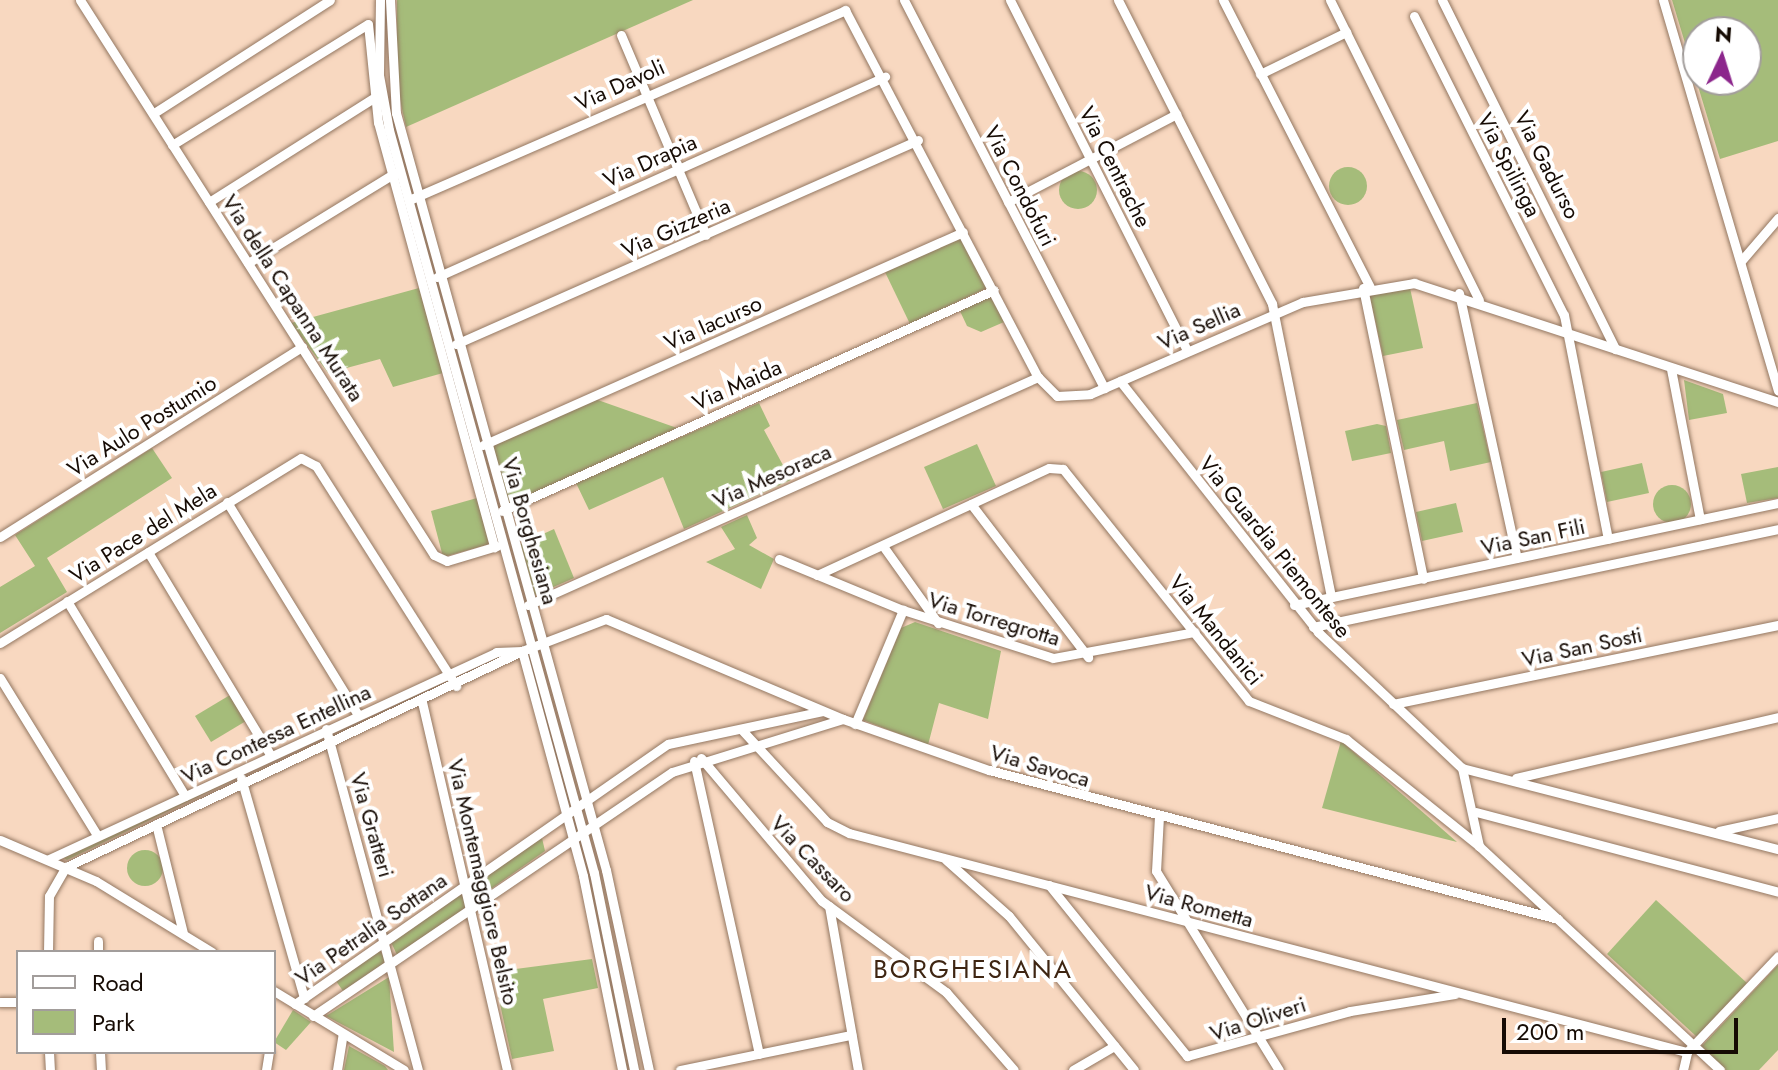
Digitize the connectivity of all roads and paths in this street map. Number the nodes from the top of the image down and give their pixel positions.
1 (80, 0) edge
2 (330, 0) edge
3 (380, 0) edge
4 (390, 0) edge
5 (904, 0) edge
6 (1010, 0) edge
7 (1118, 0) edge
8 (1223, 0) edge
9 (1330, 0) edge
10 (1442, 0) edge
11 (1663, 0) edge
12 (1414, 16) dead end
13 (1346, 32) junction
14 (621, 35) dead end
15 (1260, 74) junction
16 (885, 77) junction
17 (646, 93) junction
18 (372, 99) junction
19 (154, 113) junction
20 (1176, 114) junction
21 (391, 115) junction
22 (918, 140) junction
23 (172, 145) junction
24 (1091, 159) junction
25 (678, 168) junction
26 (396, 172) junction
27 (414, 198) junction
28 (209, 202) junction
29 (1008, 202) junction
30 (1778, 218) edge
31 (963, 232) junction
32 (706, 235) junction
33 (1741, 261) junction
34 (248, 263) junction
35 (441, 275) junction
36 (431, 280) junction
37 (1367, 288) junction
38 (994, 290) junction
39 (1459, 293) junction
40 (1479, 300) junction
41 (1272, 313) junction
42 (1567, 332) junction
43 (459, 343) junction
44 (302, 347) junction
45 (449, 347) junction
46 (1615, 349) junction
47 (1187, 351) junction
48 (1671, 369) junction
49 (1776, 371) edge
50 (1038, 377) junction
51 (1120, 381) junction
52 (1104, 388) junction
53 (1778, 396) edge
54 (1778, 413) edge
55 (482, 446) junction
56 (227, 502) junction
57 (1778, 503) edge
58 (971, 504) junction
59 (500, 512) junction
60 (1700, 519) junction
61 (1778, 529) edge
62 (0, 537) edge
63 (1608, 539) junction
64 (499, 546) junction
65 (883, 546) junction
66 (148, 552) junction
67 (1517, 558) junction
68 (779, 559) dead end
69 (817, 575) junction
70 (1423, 579) junction
71 (1331, 597) junction
72 (67, 601) junction
73 (531, 604) junction
74 (1294, 605) junction
75 (521, 608) junction
76 (903, 610) junction
77 (938, 623) junction
78 (1778, 625) edge
79 (1313, 627) junction
80 (1195, 632) junction
81 (0, 643) edge
82 (532, 647) junction
83 (1088, 657) junction
84 (449, 674) junction
85 (0, 678) edge
86 (456, 686) junction
87 (422, 702) junction
88 (1393, 704) junction
89 (823, 711) junction
90 (358, 715) junction
91 (1778, 717) edge
92 (843, 719) junction
93 (855, 724) junction
94 (326, 729) junction
95 (741, 729) junction
96 (331, 744) junction
97 (755, 744) junction
98 (270, 754) junction
99 (698, 759) junction
100 (1462, 768) junction
101 (239, 769) junction
102 (1512, 779) junction
103 (243, 784) junction
104 (185, 796) junction
105 (585, 800) junction
106 (575, 807) junction
107 (1476, 812) junction
108 (565, 814) junction
109 (1159, 816) junction
110 (1778, 818) edge
111 (156, 824) junction
112 (593, 825) junction
113 (582, 832) junction
114 (1714, 832) junction
115 (97, 835) junction
116 (572, 839) junction
117 (0, 840) edge
118 (1479, 846) junction
119 (1778, 849) edge
120 (944, 858) junction
121 (49, 859) junction
122 (66, 867) junction
123 (466, 884) junction
124 (1049, 885) junction
125 (1778, 892) edge
126 (829, 906) junction
127 (474, 908) junction
128 (1558, 919) junction
129 (1187, 921) junction
130 (183, 933) junction
131 (98, 941) dead end
132 (386, 943) junction
133 (48, 950) edge
134 (98, 950) edge
135 (209, 950) edge
136 (1778, 956) edge
137 (392, 963) junction
138 (276, 992) edge
139 (1463, 993) junction
140 (300, 1001) junction
141 (313, 1016) junction
142 (343, 1034) junction
143 (851, 1035) junction
144 (1258, 1037) junction
145 (1114, 1046) junction
146 (1691, 1049) junction
147 (759, 1054) junction
148 (399, 1069) edge
149 (337, 1070) edge
150 (418, 1070) edge
151 (507, 1070) edge
152 (622, 1070) edge
153 (634, 1070) edge
154 (649, 1070) edge
155 (680, 1070) edge
156 (858, 1070) edge
157 (1014, 1070) edge
158 (1073, 1070) edge
159 (1134, 1070) edge
160 (1279, 1070) edge
161 (1683, 1070) edge
162 (1720, 1070) edge

1 - 19 street, Via della Capanna Murata
2 - 19 street
3 - 21 street, Via Borghesiana
4 - 21 street, Via Borghesiana
5 - 29 street, Via Condofuri
6 - 24 street, Via Centrache
7 - 20 street
8 - 15 street
9 - 13 street
10 - 46 street, Via Gadurso
11 - 33 street
12 - 42 street, Via Spilinga
13 - 15 street
13 - 40 street
14 - 17 street
15 - 37 street
16 - 17 street, Via Davoli
16 - 22 street
16 - 25 street, Via Drapia
17 - 25 street
17 - 27 street, Via Davoli
18 - 23 street, Via Borghesiana
18 - 26 street, Via Borghesiana
18 - 28 street
19 - 23 street, Via della Capanna Murata
20 - 24 street
20 - 41 street
21 - 26 street, Via Borghesiana
21 - 27 street, Via Borghesiana
22 - 31 street
22 - 32 street, Via Gizzeria
23 - 28 street, Via della Capanna Murata
24 - 29 street
24 - 47 street, Via Centrache
25 - 32 street
25 - 35 street, Via Drapia
26 - 27 street, Via Borghesiana
26 - 34 street
26 - 64 street, Via Borghesiana
27 - 35 street, Via Borghesiana
27 - 36 street, Via Borghesiana
28 - 34 street, Via della Capanna Murata
29 - 52 street, Via Condofuri
30 - 33 street
31 - 38 street
31 - 55 street, Via Iacurso
32 - 43 street, Via Gizzeria
33 - 49 street
34 - 44 street, Via della Capanna Murata
35 - 36 street, Via Drapia
35 - 43 street, Via Borghesiana
36 - 45 street, Via Borghesiana
37 - 39 street, Via Sellia
37 - 41 street, Via Sellia
37 - 70 street
38 - 50 street
38 - 59 street, Via Maida
39 - 40 street, Via Sellia
39 - 67 street
40 - 42 street, Via Sellia
41 - 47 street, Via Sellia
41 - 71 street
42 - 46 street, Via Sellia
42 - 63 street, Via Spilinga
43 - 45 street, Via Gizzeria
43 - 55 street, Via Borghesiana
44 - 62 street, Via Aulo Postumio
44 - 64 street, Via della Capanna Murata
45 - 55 street, Via Borghesiana
46 - 48 street, Via Sellia
47 - 51 street, Via Sellia
48 - 53 street, Via Sellia
48 - 60 street
49 - 53 street
50 - 52 street, Via Sellia
50 - 73 street, Via Mesoraca
51 - 52 street, Via Sellia
51 - 74 street, Via Guardia Piemontese
53 - 54 street
55 - 59 street, Via Borghesiana
56 - 66 street, Via Pace del Mela
56 - 84 street, Via Pace del Mela
56 - 90 street
57 - 60 street, Via San Fili
58 - 65 street, Via Mandanici
58 - 80 street, Via Mandanici
58 - 83 street
59 - 64 street, Via Borghesiana
59 - 73 street, Via Borghesiana
60 - 63 street, Via San Fili
61 - 79 street, Via San Fili
63 - 67 street, Via San Fili
64 - 75 street, Via Borghesiana
65 - 69 street, Via Mandanici
65 - 77 street
66 - 72 street, Via Pace del Mela
66 - 98 street
67 - 70 street, Via San Fili
68 - 69 street
69 - 76 street
70 - 71 street, Via San Fili
71 - 74 street, Via San Fili
72 - 81 street, Via Pace del Mela
72 - 104 street
73 - 75 street, Via Mesoraca
73 - 82 street, Via Borghesiana
74 - 79 street, Via Guardia Piemontese
75 - 82 street, Via Borghesiana
76 - 77 street, Via Torregrotta
76 - 93 street, Via Torregrotta
77 - 83 street, Via Torregrotta
78 - 88 street, Via San Sosti
79 - 88 street, Via Guardia Piemontese
80 - 83 street, Via Torregrotta
80 - 118 street, Via Mandanici
82 - 84 street, Via Contessa Entellina
82 - 86 street, Via Contessa Entellina
82 - 89 street, Via Savoca
82 - 105 street, Via Borghesiana
82 - 106 street, Via Borghesiana
82 - 108 street, Via Borghesiana
84 - 86 street
84 - 90 street, Via Contessa Entellina
85 - 115 street
86 - 87 street, Via Contessa Entellina
87 - 96 street, Via Contessa Entellina
87 - 123 street, Via Montemaggiore Belsito
88 - 100 street, Via Guardia Piemontese
89 - 92 street, Via Savoca
89 - 95 street
90 - 94 street, Via Contessa Entellina
91 - 102 street
92 - 93 street, Via Savoca
92 - 97 street
93 - 109 street, Via Savoca
94 - 96 street, Via Gratteri
94 - 98 street, Via Contessa Entellina
95 - 97 street, Via Rometta
95 - 105 street
96 - 103 street, Via Contessa Entellina
96 - 132 street, Via Gratteri
97 - 99 street
97 - 120 street, Via Rometta
98 - 101 street, Via Contessa Entellina
99 - 112 street
99 - 126 street, Via Cassaro
99 - 147 street
100 - 102 street
100 - 107 street, Via Guardia Piemontese
101 - 103 street
101 - 104 street, Via Contessa Entellina
102 - 114 street
103 - 111 street, Via Contessa Entellina
103 - 140 street
104 - 115 street, Via Contessa Entellina
105 - 106 street, Via Petralia Sottana
105 - 112 street, Via Borghesiana
106 - 108 street, Via Petralia Sottana
106 - 113 street, Via Borghesiana
107 - 118 street, Via Guardia Piemontese
107 - 125 street
108 - 116 street, Via Borghesiana
108 - 123 street, Via Petralia Sottana
109 - 128 street, Via Savoca
109 - 129 street
110 - 114 street
111 - 122 street, Via Contessa Entellina
111 - 130 street
112 - 113 street, Via Petralia Sottana
112 - 154 street, Via Borghesiana
113 - 116 street, Via Petralia Sottana
113 - 153 street, Via Borghesiana
114 - 119 street
115 - 121 street, Via Contessa Entellina
116 - 127 street, Via Petralia Sottana
116 - 152 street, Via Borghesiana
117 - 121 street
118 - 128 street, Via Mandanici
120 - 124 street, Via Rometta
120 - 145 street
121 - 122 street
122 - 130 street
122 - 133 street
123 - 127 street, Via Montemaggiore Belsito
123 - 132 street, Via Petralia Sottana
124 - 129 street, Via Rometta
124 - 144 street, Via Oliveri
126 - 143 street
126 - 157 street, Via Cassaro
127 - 137 street, Via Petralia Sottana
127 - 151 street, Via Montemaggiore Belsito
128 - 146 street, Via Mandanici
129 - 139 street, Via Rometta
129 - 144 street
130 - 135 street
131 - 134 street
132 - 137 street, Via Gratteri
132 - 140 street, Via Petralia Sottana
136 - 146 street
137 - 141 street, Via Petralia Sottana
137 - 150 street, Via Gratteri
138 - 140 street
139 - 144 street, Via Oliveri
139 - 146 street, Via Rometta
140 - 141 street
141 - 142 street
142 - 148 street
142 - 149 street
143 - 147 street
143 - 156 street
144 - 160 street
145 - 158 street
145 - 159 street
146 - 161 street
146 - 162 street, Via Mandanici
147 - 155 street

